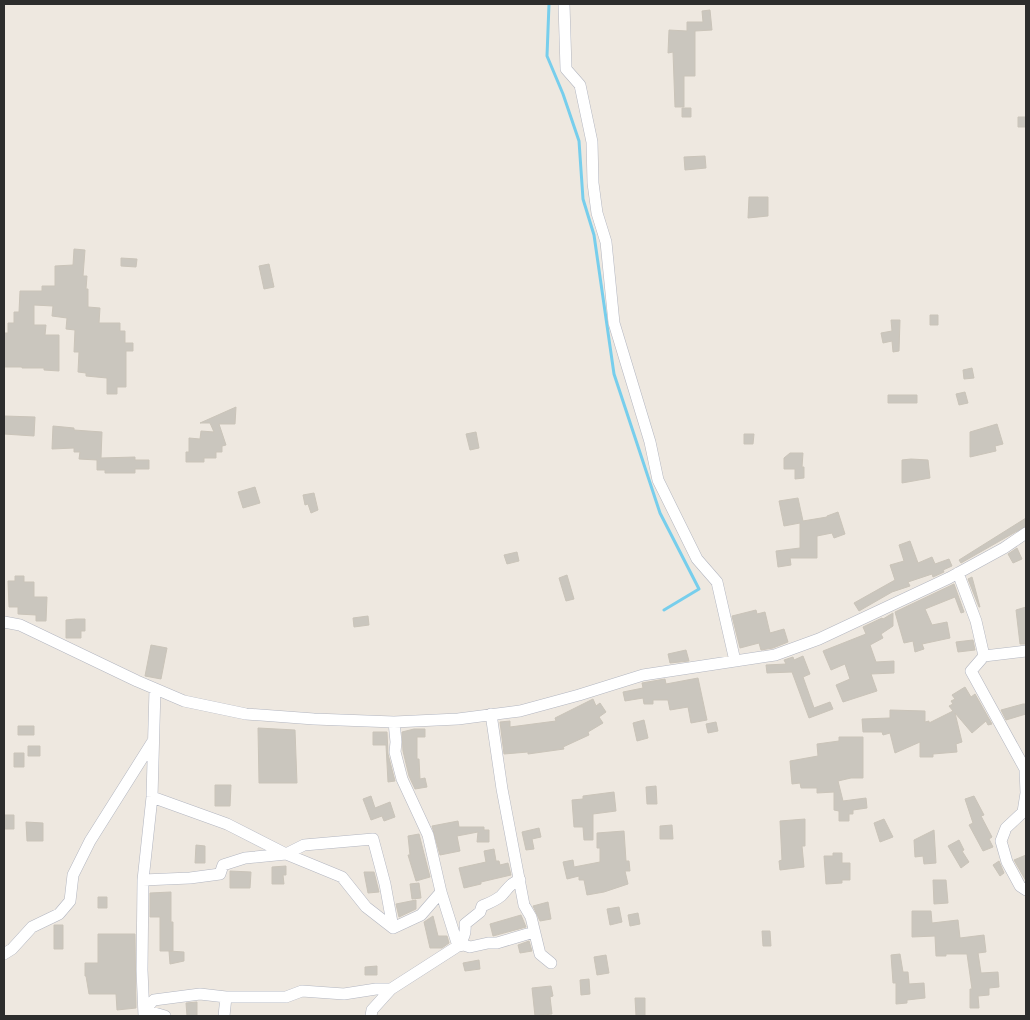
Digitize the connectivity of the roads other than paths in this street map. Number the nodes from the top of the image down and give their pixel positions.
1 (564, 4) edge
2 (1026, 534) edge
3 (958, 574) junction
4 (4, 622) edge
5 (1026, 651) edge
6 (984, 656) junction
7 (735, 661) junction
8 (155, 689) junction
9 (491, 714) junction
10 (394, 722) junction
11 (154, 740) junction
12 (152, 797) junction
13 (286, 854) junction
14 (143, 880) junction
15 (520, 880) junction
16 (1026, 890) edge
17 (441, 892) junction
18 (393, 928) junction
19 (534, 932) junction
20 (458, 946) junction
21 (4, 954) edge
22 (551, 963) dead end
23 (391, 990) junction
24 (226, 997) junction
25 (144, 1013) edge
26 (165, 1016) edge
27 (224, 1016) edge
28 (371, 1016) edge

1 - 7 street
2 - 3 street
3 - 6 street
3 - 7 street
4 - 8 street
5 - 6 street
6 - 16 street
7 - 9 street
8 - 10 street
8 - 11 street
9 - 10 street
9 - 15 street
10 - 17 street
11 - 12 street
11 - 21 street
12 - 13 street
12 - 14 street
13 - 14 street
13 - 18 street
13 - 18 street
14 - 25 street
15 - 19 street
15 - 20 street
17 - 18 street
17 - 20 street
19 - 20 street
19 - 22 street
20 - 23 street
23 - 24 street
23 - 28 street
24 - 25 street
24 - 27 street
25 - 26 street

